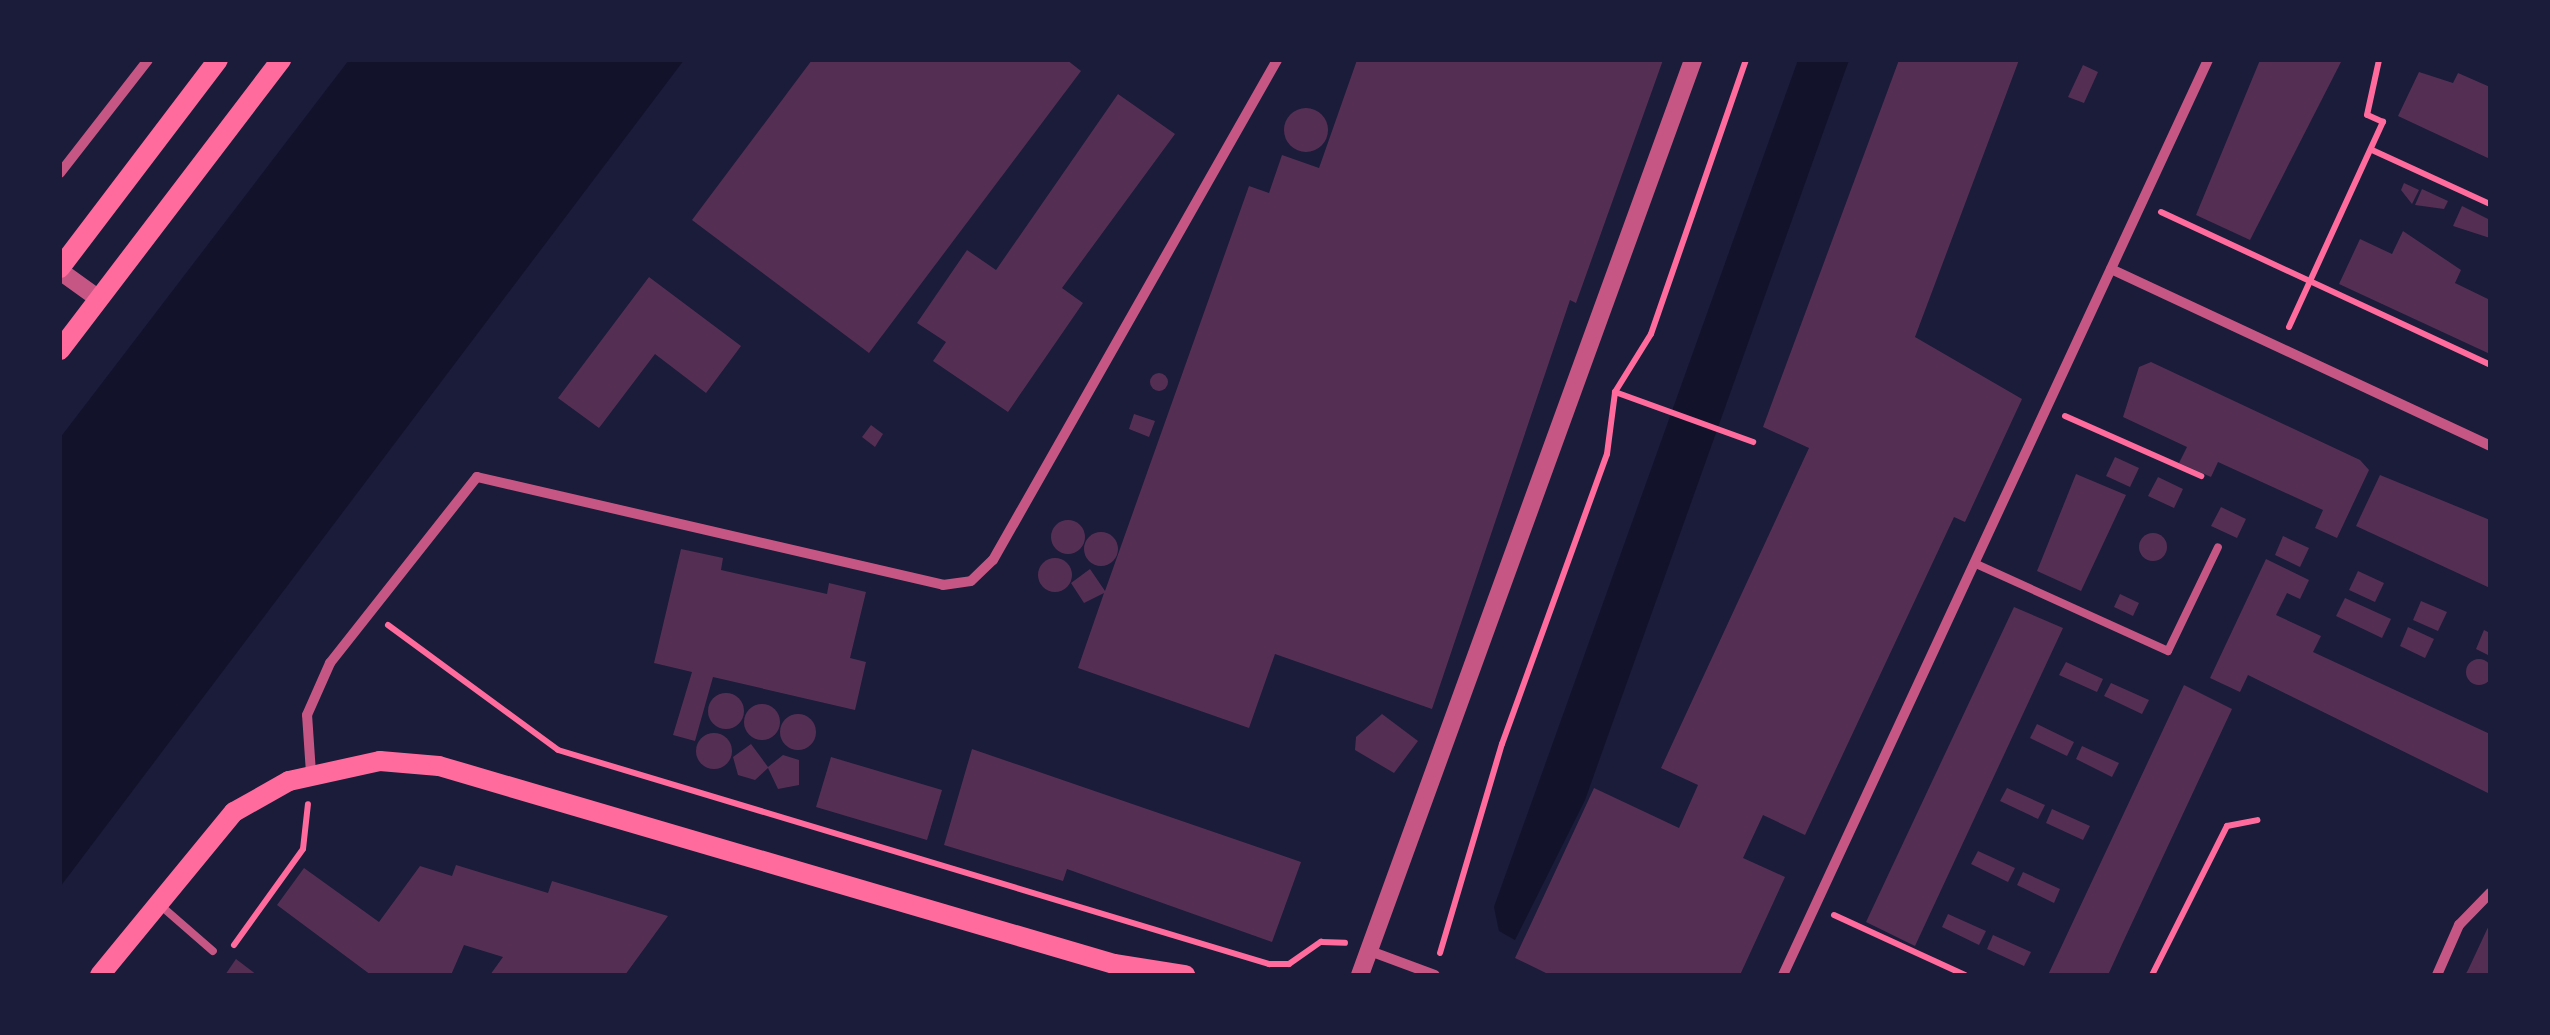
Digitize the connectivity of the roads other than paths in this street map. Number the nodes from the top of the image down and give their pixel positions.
1 (148, 60) edge
2 (218, 60) edge
3 (281, 60) edge
4 (1277, 60) edge
5 (1693, 60) edge
6 (2208, 60) edge
7 (60, 173) edge
8 (60, 269) edge
9 (2111, 269) junction
10 (99, 299) junction
11 (60, 350) edge
12 (2490, 446) edge
13 (2218, 548) dead end
14 (1974, 563) junction
15 (311, 774) junction
16 (2490, 893) edge
17 (155, 900) junction
18 (213, 950) dead end
19 (1370, 951) junction
20 (1122, 970) edge
21 (100, 975) edge
22 (1185, 975) edge
23 (1360, 975) edge
24 (1434, 975) edge
25 (1783, 975) edge
26 (2437, 975) edge

1 - 7 street
2 - 8 main road
3 - 10 main road
4 - 15 street
5 - 19 street
6 - 9 street
8 - 10 street
9 - 12 street
9 - 14 street
10 - 11 main road
13 - 14 lane
14 - 25 street
15 - 17 main road
15 - 20 main road
16 - 26 street
17 - 18 lane
17 - 21 main road
19 - 23 street
19 - 24 street
20 - 22 main road

